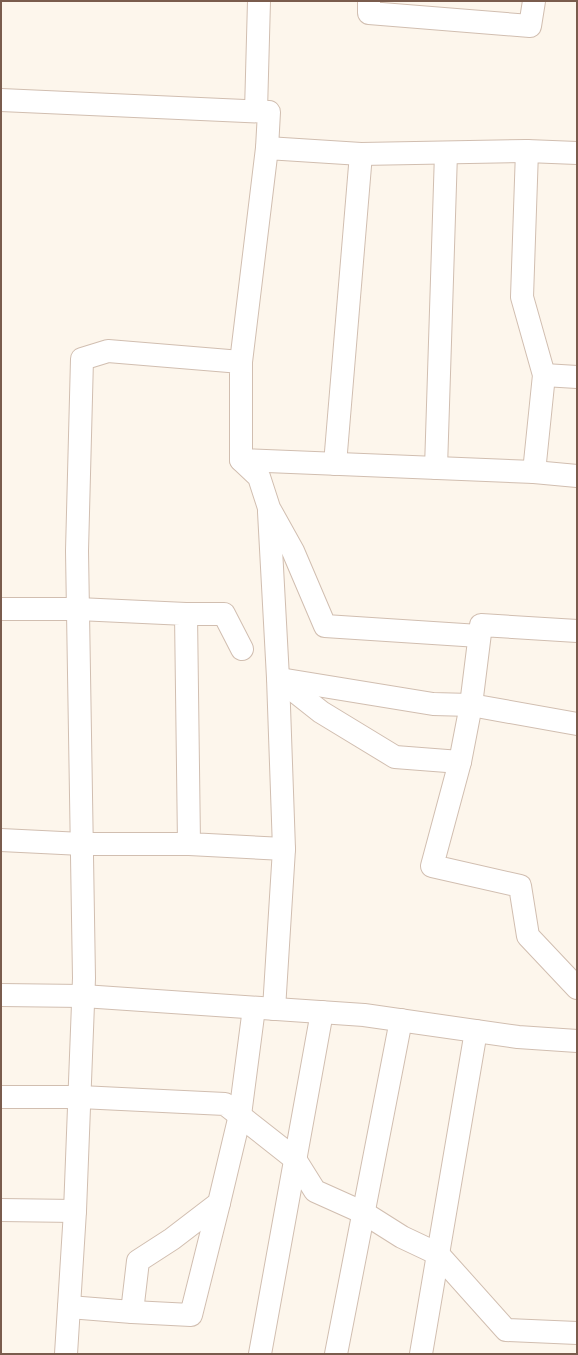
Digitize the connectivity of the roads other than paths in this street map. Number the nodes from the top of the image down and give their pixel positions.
1 (259, 1) edge
2 (369, 1) edge
3 (534, 1) edge
4 (1, 100) edge
5 (256, 111) junction
6 (267, 148) junction
7 (526, 151) junction
8 (446, 153) junction
9 (577, 153) edge
10 (361, 154) junction
11 (240, 362) junction
12 (544, 375) junction
13 (577, 377) edge
14 (241, 460) junction
15 (335, 464) junction
16 (436, 468) junction
17 (534, 472) junction
18 (577, 476) edge
19 (269, 508) junction
20 (1, 608) edge
21 (78, 609) junction
22 (186, 614) junction
23 (577, 631) edge
24 (479, 636) junction
25 (242, 649) dead end
26 (278, 678) junction
27 (471, 705) junction
28 (577, 724) edge
29 (460, 762) junction
30 (1, 840) edge
31 (82, 844) junction
32 (189, 844) junction
33 (284, 849) junction
34 (577, 988) edge
35 (1, 995) edge
36 (83, 996) junction
37 (264, 1008) junction
38 (322, 1012) junction
39 (401, 1020) junction
40 (476, 1031) junction
41 (577, 1041) edge
42 (1, 1097) edge
43 (80, 1098) junction
44 (240, 1115) junction
45 (295, 1159) junction
46 (219, 1203) junction
47 (1, 1210) edge
48 (75, 1211) junction
49 (364, 1213) junction
50 (438, 1254) junction
51 (69, 1308) junction
52 (132, 1312) junction
53 (577, 1334) edge
54 (66, 1354) edge
55 (260, 1354) edge
56 (336, 1354) edge
57 (421, 1354) edge

1 - 5 street
2 - 3 street
4 - 5 street
5 - 6 street
6 - 10 street
6 - 11 street
7 - 8 street
7 - 9 street
7 - 12 street
8 - 10 street
8 - 16 street
10 - 15 street
11 - 14 street
11 - 21 street
12 - 13 street
12 - 17 street
14 - 15 street
14 - 19 street
15 - 16 street
16 - 17 street
17 - 18 street
19 - 24 street
19 - 26 street
20 - 21 street
21 - 22 street
21 - 31 street
22 - 25 street
22 - 32 street
23 - 24 street
24 - 27 street
26 - 27 street
26 - 29 street
26 - 33 street
27 - 28 street
27 - 29 street
29 - 34 street
30 - 31 street
31 - 32 street
31 - 36 street
32 - 33 street
33 - 37 street
35 - 36 street
36 - 37 street
36 - 43 street
37 - 38 street
37 - 44 street
38 - 39 street
38 - 45 street
39 - 40 street
39 - 49 street
40 - 41 street
40 - 50 street
42 - 43 street
43 - 44 street
43 - 48 street
44 - 45 street
44 - 46 street
45 - 49 street
45 - 55 street
46 - 52 street
46 - 52 street
47 - 48 street
48 - 51 street
49 - 50 street
49 - 56 street
50 - 53 street
50 - 57 street
51 - 52 street
51 - 54 street

